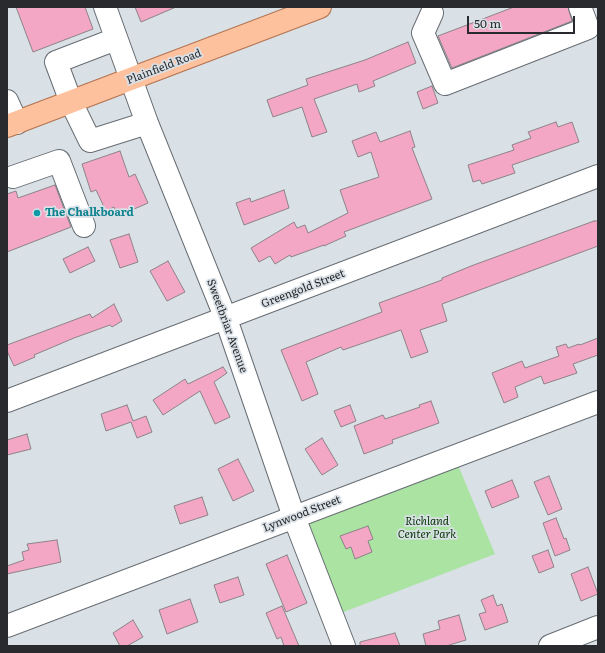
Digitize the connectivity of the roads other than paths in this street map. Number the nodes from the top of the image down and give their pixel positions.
1 (104, 7) edge
2 (580, 7) edge
3 (317, 8) edge
4 (436, 9) edge
5 (116, 38) junction
6 (132, 79) junction
7 (7, 101) edge
8 (71, 102) junction
9 (147, 123) junction
10 (12, 124) edge
11 (9, 174) edge
12 (598, 176) edge
13 (84, 226) dead end
14 (226, 319) junction
15 (7, 401) edge
16 (598, 402) edge
17 (294, 517) junction
18 (7, 626) edge
19 (598, 627) edge
20 (344, 646) edge
21 (550, 646) edge

1 - 5 street, Sweetbriar Avenue
2 - 4 street
3 - 6 main road, Plainfield Road
5 - 6 street, Sweetbriar Avenue
5 - 8 street
6 - 8 main road, Plainfield Road
6 - 9 street, Sweetbriar Avenue
7 - 10 street
8 - 9 street
8 - 10 main road, Plainfield Road
9 - 14 street, Sweetbriar Avenue
11 - 13 street
12 - 14 street, Greengold Street
14 - 15 street, Greengold Street
14 - 17 street, Sweetbriar Avenue
16 - 17 street, Lynwood Street
17 - 18 street, Lynwood Street
17 - 20 street, Sweetbriar Avenue
19 - 21 street

